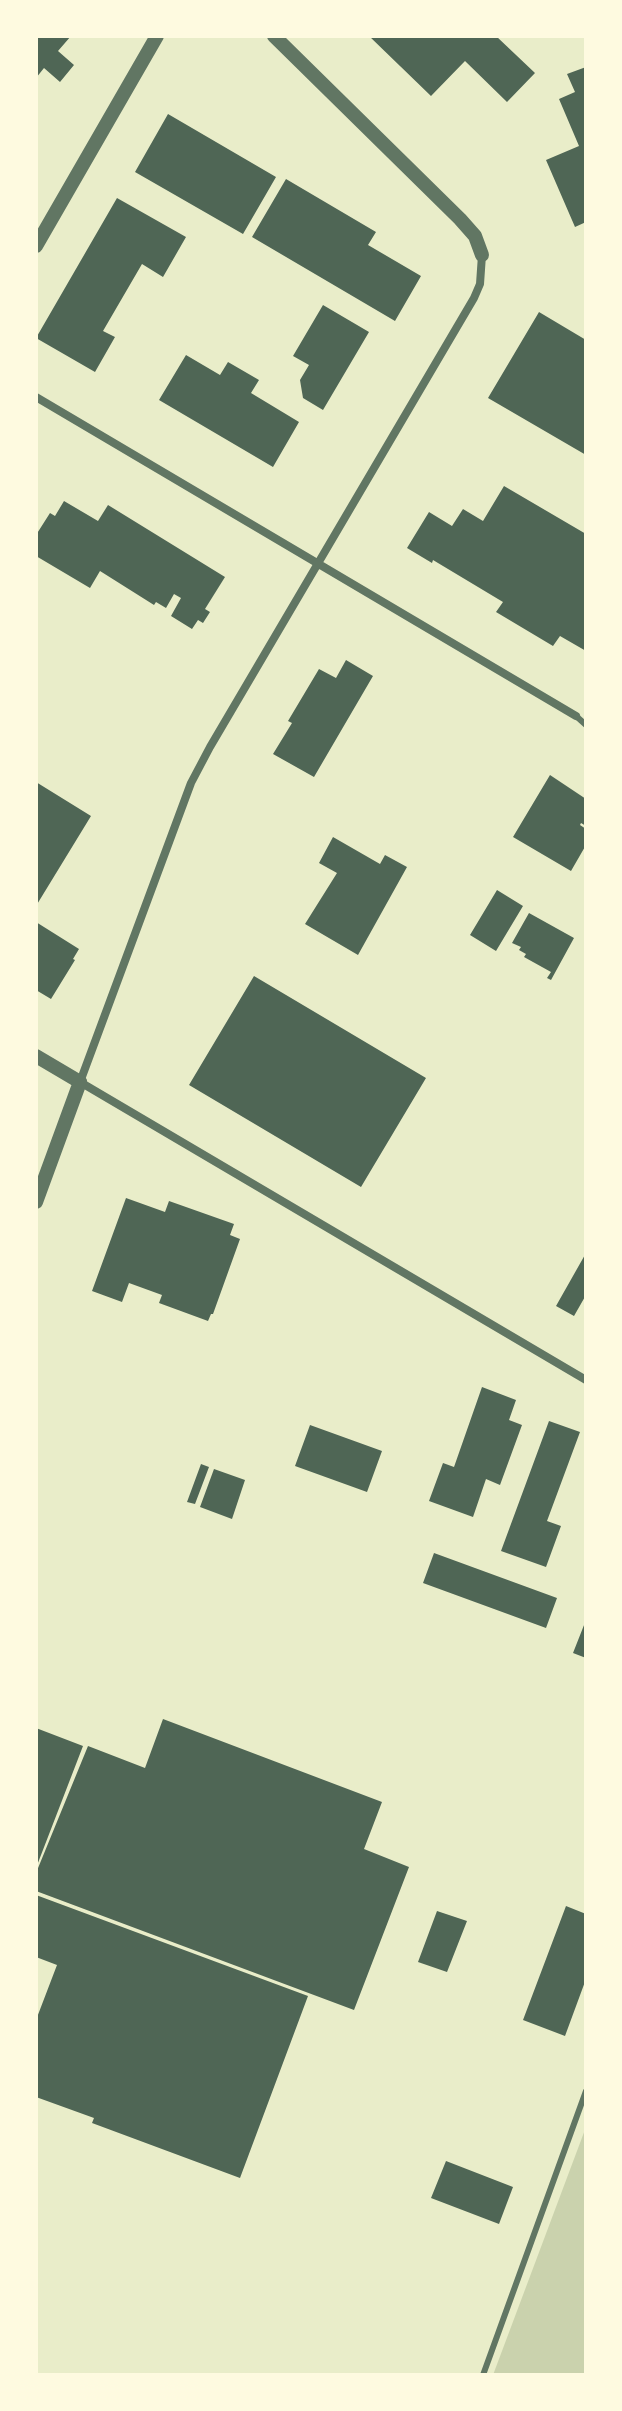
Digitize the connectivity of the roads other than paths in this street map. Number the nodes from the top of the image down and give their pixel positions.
1 (157, 36) edge
2 (274, 36) edge
3 (36, 246) edge
4 (482, 255) joint
5 (36, 397) edge
6 (319, 564) junction
7 (576, 716) joint
8 (586, 725) edge
9 (36, 1056) edge
10 (80, 1082) junction
11 (36, 1202) edge
12 (586, 1380) edge
13 (586, 2091) edge
14 (483, 2375) edge

1 - 3 street
2 - 4 street
4 - 6 street
5 - 6 street
6 - 7 street
6 - 10 street
7 - 8 lane
9 - 10 street
10 - 11 street
10 - 12 street
13 - 14 lane

